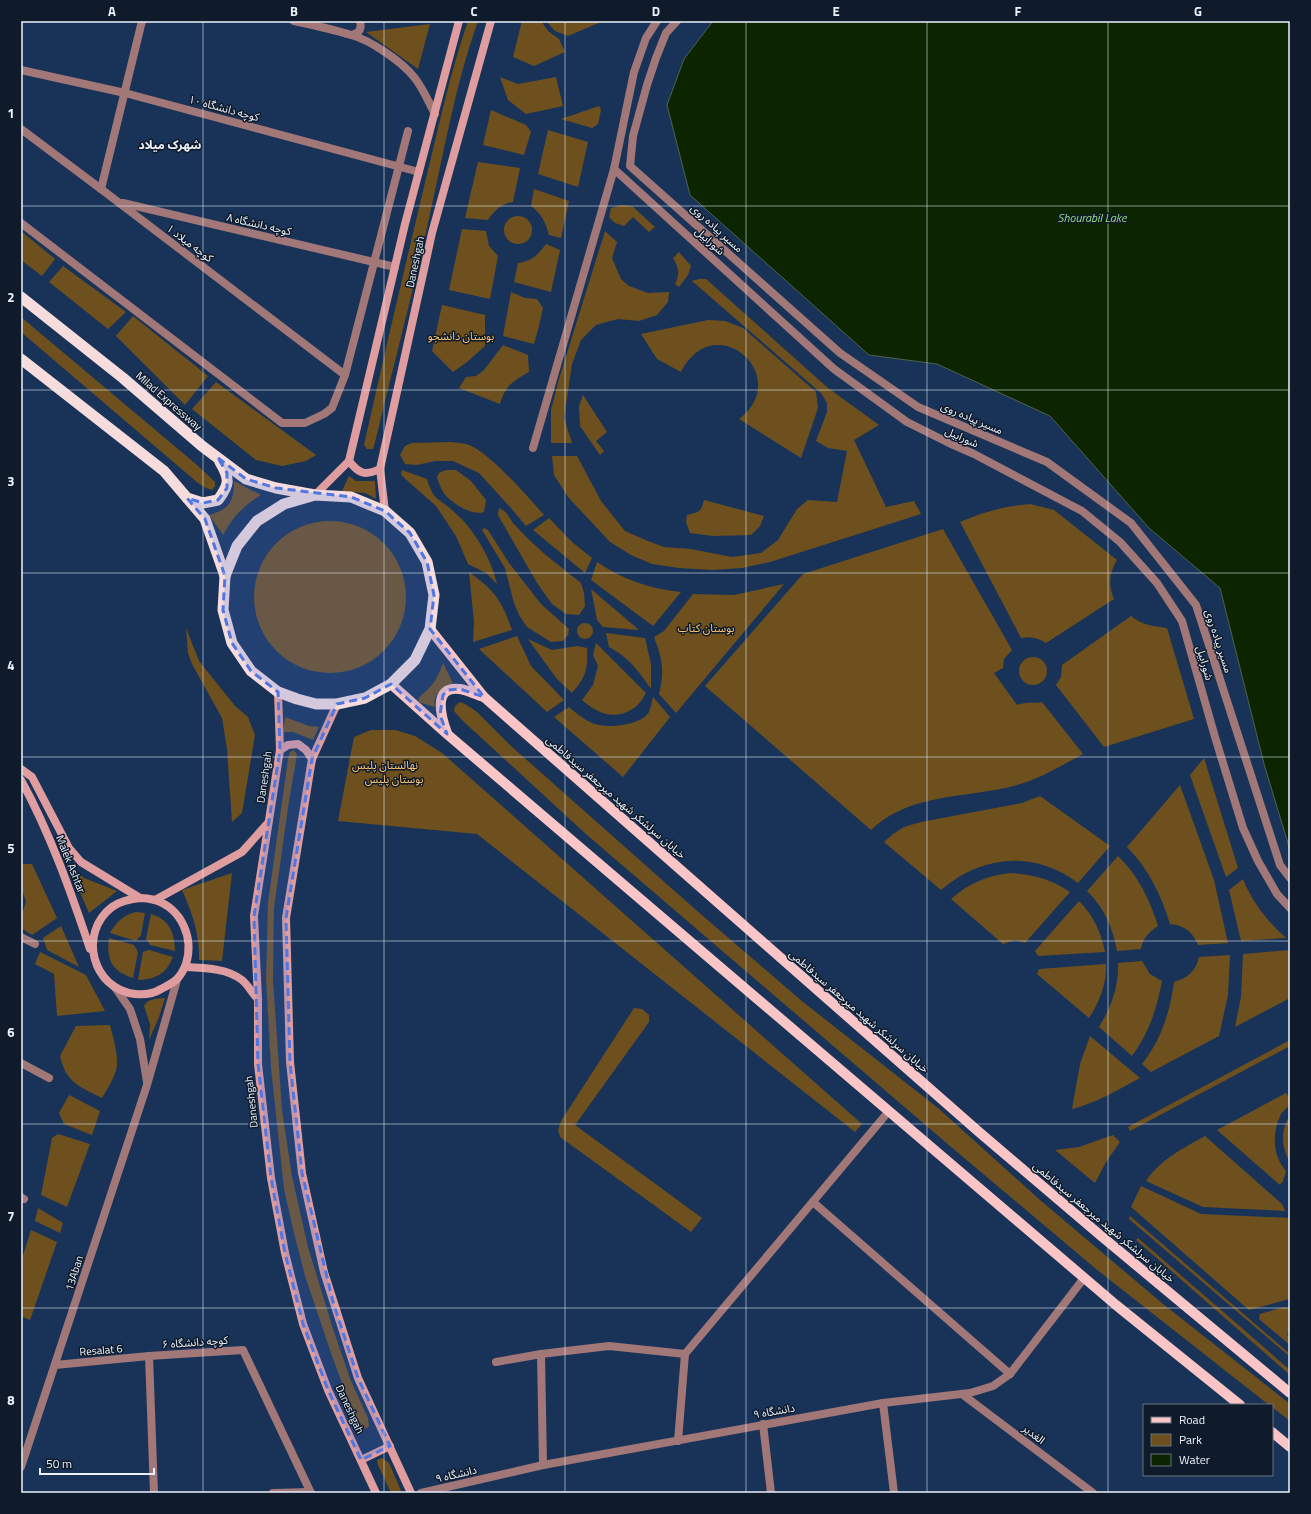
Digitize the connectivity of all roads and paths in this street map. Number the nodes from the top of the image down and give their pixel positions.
1 (142, 21) edge
2 (294, 21) edge
3 (360, 21) edge
4 (459, 21) edge
5 (491, 21) edge
6 (656, 21) edge
7 (677, 21) edge
8 (352, 35) junction
9 (21, 70) edge
10 (125, 93) junction
11 (434, 114) junction
12 (21, 129) edge
13 (408, 131) dead end
14 (398, 166) junction
15 (614, 169) junction
16 (419, 172) junction
17 (101, 189) junction
18 (119, 202) junction
19 (21, 223) edge
20 (374, 262) junction
21 (395, 267) junction
22 (21, 297) edge
23 (21, 360) edge
24 (345, 375) junction
25 (532, 448) dead end
26 (218, 458) junction
27 (349, 461) junction
28 (380, 470) junction
29 (315, 495) junction
30 (187, 498) junction
31 (385, 511) junction
32 (225, 576) junction
33 (430, 629) junction
34 (391, 684) junction
35 (278, 692) junction
36 (484, 697) junction
37 (337, 704) junction
38 (447, 734) junction
39 (280, 750) junction
40 (312, 758) junction
41 (21, 769) edge
42 (21, 780) edge
43 (268, 823) junction
44 (1290, 878) edge
45 (140, 898) junction
46 (155, 900) junction
47 (1290, 908) edge
48 (21, 937) edge
49 (35, 944) dead end
50 (94, 959) junction
51 (185, 967) junction
52 (177, 980) junction
53 (114, 986) junction
54 (258, 999) junction
55 (21, 1063) edge
56 (49, 1078) dead end
57 (147, 1085) junction
58 (889, 1111) junction
59 (813, 1202) junction
60 (1084, 1278) junction
61 (541, 1354) junction
62 (685, 1354) junction
63 (149, 1356) junction
64 (496, 1362) dead end
65 (55, 1365) junction
66 (1010, 1374) junction
67 (1290, 1393) edge
68 (962, 1394) junction
69 (883, 1403) junction
70 (1239, 1404) edge
71 (763, 1424) junction
72 (1273, 1433) edge
73 (678, 1441) junction
74 (390, 1446) junction
75 (1290, 1447) edge
76 (361, 1460) junction
77 (544, 1465) junction
78 (21, 1467) edge
79 (310, 1492) edge
80 (154, 1493) edge
81 (273, 1493) edge
82 (376, 1493) edge
83 (411, 1493) edge
84 (421, 1493) edge
85 (771, 1493) edge
86 (894, 1493) edge
87 (1092, 1493) edge

1 - 10 street
2 - 8 street
3 - 8 street
4 - 11 main road, Daneshgah
5 - 28 main road, Daneshgah
6 - 15 street
7 - 44 street, مسیر پیاده روی
8 - 11 street
9 - 10 street, کوچه دانشگاه ۱۰
10 - 14 street, کوچه دانشگاه ۱۰
10 - 17 street
11 - 16 main road, Daneshgah
12 - 17 street, کوچه میلاد ۱
13 - 14 street
14 - 16 street, کوچه دانشگاه ۱۰
14 - 20 street
15 - 25 street
15 - 47 street, شورابیل
16 - 21 main road, Daneshgah
17 - 18 street, کوچه میلاد ۱
18 - 20 street, کوچه دانشگاه ۸
18 - 24 street, کوچه میلاد ۱
19 - 24 street
20 - 21 street, کوچه دانشگاه ۸
20 - 24 street
21 - 27 main road, Daneshgah
22 - 26 highway, Milad Expressway
23 - 30 highway
26 - 29 highway, Milad Expressway
26 - 30 highway
27 - 28 main road
27 - 29 main road
28 - 31 main road, Daneshgah
29 - 31 highway
29 - 32 highway
30 - 32 highway
31 - 33 highway
32 - 35 highway
33 - 34 highway
33 - 36 main road, خیابان سرلشکر شهید میرجعفر سیدفاطمی
34 - 37 highway
34 - 38 main road
35 - 37 highway
35 - 39 main road, Daneshgah
36 - 38 main road
36 - 67 main road, خیابان سرلشکر شهید میرجعفر سیدفاطمی
37 - 40 main road, Daneshgah
38 - 58 main road
39 - 40 main road
39 - 43 main road, Daneshgah
40 - 74 main road, Daneshgah
41 - 45 main road, Malek Ashtar
42 - 50 main road, Malek Ashtar
43 - 46 main road
43 - 54 main road, Daneshgah
45 - 46 main road
45 - 50 main road
46 - 51 main road
48 - 49 street
50 - 53 main road
51 - 52 main road
51 - 54 main road
52 - 53 main road
52 - 57 street, 13Aban
53 - 57 street, 13Aban
54 - 76 main road, Daneshgah
55 - 56 street
57 - 65 street, 13Aban
58 - 59 street
58 - 60 main road
59 - 62 street
59 - 66 street
60 - 66 street, دانشگاه ۹
60 - 70 main road
61 - 62 street
61 - 64 street
61 - 77 street
62 - 73 street
63 - 65 street, Resalat 6
63 - 79 street, کوچه دانشگاه ۶
63 - 80 street
65 - 78 street, 13Aban
66 - 68 street, دانشگاه ۹
68 - 69 street, دانشگاه ۹
68 - 87 street, الغدیر
69 - 71 street, دانشگاه ۹
69 - 86 street
71 - 73 street, دانشگاه ۹
71 - 85 street
72 - 75 main road
73 - 77 street, دانشگاه ۹
74 - 76 main road
74 - 83 main road, Daneshgah
76 - 82 main road, Daneshgah
77 - 84 street, دانشگاه ۹
79 - 81 street

